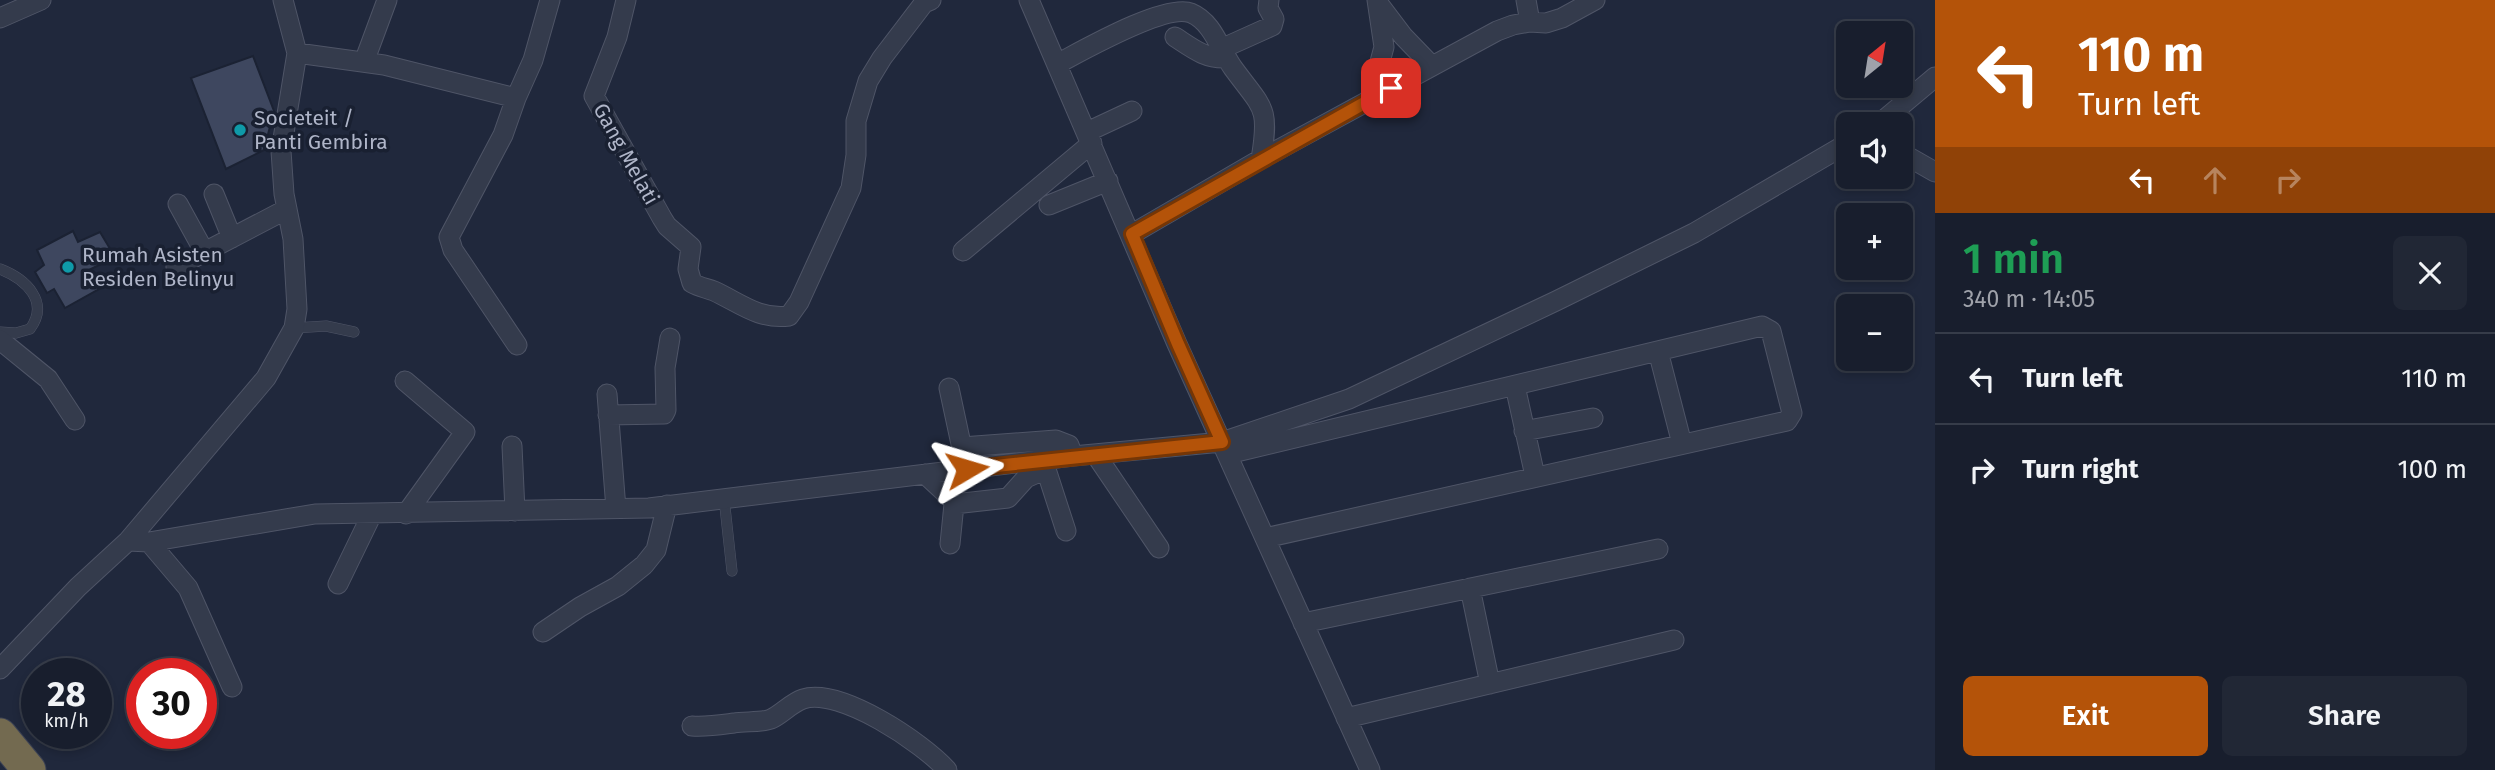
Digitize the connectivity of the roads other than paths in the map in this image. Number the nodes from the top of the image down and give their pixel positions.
1 (41, 0) edge
2 (283, 0) edge
3 (387, 0) edge
4 (550, 0) edge
5 (626, 0) edge
6 (931, 0) edge
7 (1029, 0) edge
8 (1269, 0) edge
9 (1526, 0) edge
10 (1595, 0) edge
11 (1377, 1) edge
12 (0, 18) edge
13 (1530, 22) junction
14 (1175, 37) dead end
15 (297, 53) junction
16 (1224, 54) junction
17 (364, 62) junction
18 (1057, 64) junction
19 (1432, 66) junction
20 (1935, 77) edge
21 (516, 98) junction
22 (1370, 99) junction
23 (1132, 111) dead end
24 (1893, 112) edge
25 (1089, 137) junction
26 (1836, 150) edge
27 (1261, 159) junction
28 (1913, 159) edge
29 (1935, 172) edge
30 (1108, 181) junction
31 (214, 194) dead end
32 (178, 205) dead end
33 (1049, 205) dead end
34 (287, 209) junction
35 (1132, 234) junction
36 (232, 238) junction
37 (963, 251) dead end
38 (205, 253) junction
39 (176, 267) dead end
40 (0, 269) edge
41 (294, 328) junction
42 (0, 332) edge
43 (354, 332) dead end
44 (670, 338) dead end
45 (0, 340) edge
46 (517, 345) dead end
47 (1658, 351) junction
48 (405, 381) dead end
49 (1515, 386) junction
50 (949, 388) dead end
51 (607, 394) dead end
52 (608, 415) junction
53 (1593, 418) dead end
54 (75, 420) dead end
55 (1524, 431) junction
56 (1682, 444) junction
57 (512, 446) dead end
58 (962, 447) junction
59 (1225, 448) junction
60 (1096, 455) junction
61 (1073, 456) junction
62 (1045, 464) junction
63 (967, 469) junction
64 (925, 474) junction
65 (1535, 476) junction
66 (724, 498) junction
67 (954, 504) junction
68 (667, 505) junction
69 (616, 509) junction
70 (515, 511) junction
71 (366, 513) junction
72 (406, 514) junction
73 (1066, 531) dead end
74 (1265, 538) junction
75 (128, 541) junction
76 (149, 542) junction
77 (950, 544) dead end
78 (1158, 548) dead end
79 (1658, 549) dead end
80 (732, 571) dead end
81 (338, 584) dead end
82 (1470, 589) junction
83 (1303, 623) junction
84 (543, 632) dead end
85 (1674, 640) dead end
86 (0, 669) edge
87 (1490, 684) junction
88 (232, 687) dead end
89 (1346, 718) junction
90 (692, 726) dead end
91 (0, 735) edge
92 (29, 770) edge
93 (947, 770) edge
94 (1370, 770) edge

1 - 12 street
2 - 15 street
3 - 17 street
4 - 21 street
5 - 6 street, Gang Melati
7 - 18 street
8 - 16 street
9 - 13 street
10 - 13 street
11 - 19 street
11 - 22 street
13 - 19 street
14 - 16 street
15 - 17 street
15 - 34 street
16 - 18 street
16 - 27 street
17 - 21 street
18 - 25 street
19 - 22 street
20 - 24 street
21 - 46 street
22 - 27 street
23 - 25 street
25 - 30 street
25 - 37 street
26 - 59 street
27 - 35 street
28 - 29 street
30 - 33 street
30 - 35 street
31 - 36 street
32 - 38 street
34 - 36 street
34 - 41 street
35 - 59 street
36 - 38 street
38 - 39 street
40 - 42 lane
41 - 43 lane
41 - 75 street
44 - 52 street
45 - 54 street
47 - 49 street
47 - 56 street
47 - 56 street
48 - 72 street
49 - 55 street
49 - 59 street
50 - 58 street
51 - 52 street
52 - 69 street
53 - 55 street
55 - 65 street
56 - 65 street
57 - 70 street
58 - 61 street
58 - 63 street
59 - 60 street
59 - 74 street
60 - 61 street
60 - 78 street
61 - 62 street
62 - 63 street
62 - 67 street
62 - 73 street
63 - 64 street
64 - 66 street
64 - 67 street
65 - 74 street
66 - 68 street
66 - 80 lane
67 - 77 street
68 - 69 street
68 - 84 street
69 - 70 street
70 - 72 street
71 - 72 street
71 - 76 street
71 - 81 street
74 - 83 street
75 - 76 street
75 - 86 street
76 - 88 street
79 - 82 street
82 - 83 street
82 - 87 street
83 - 89 street
85 - 87 street
87 - 89 street
89 - 94 street
90 - 93 street
91 - 92 highway

